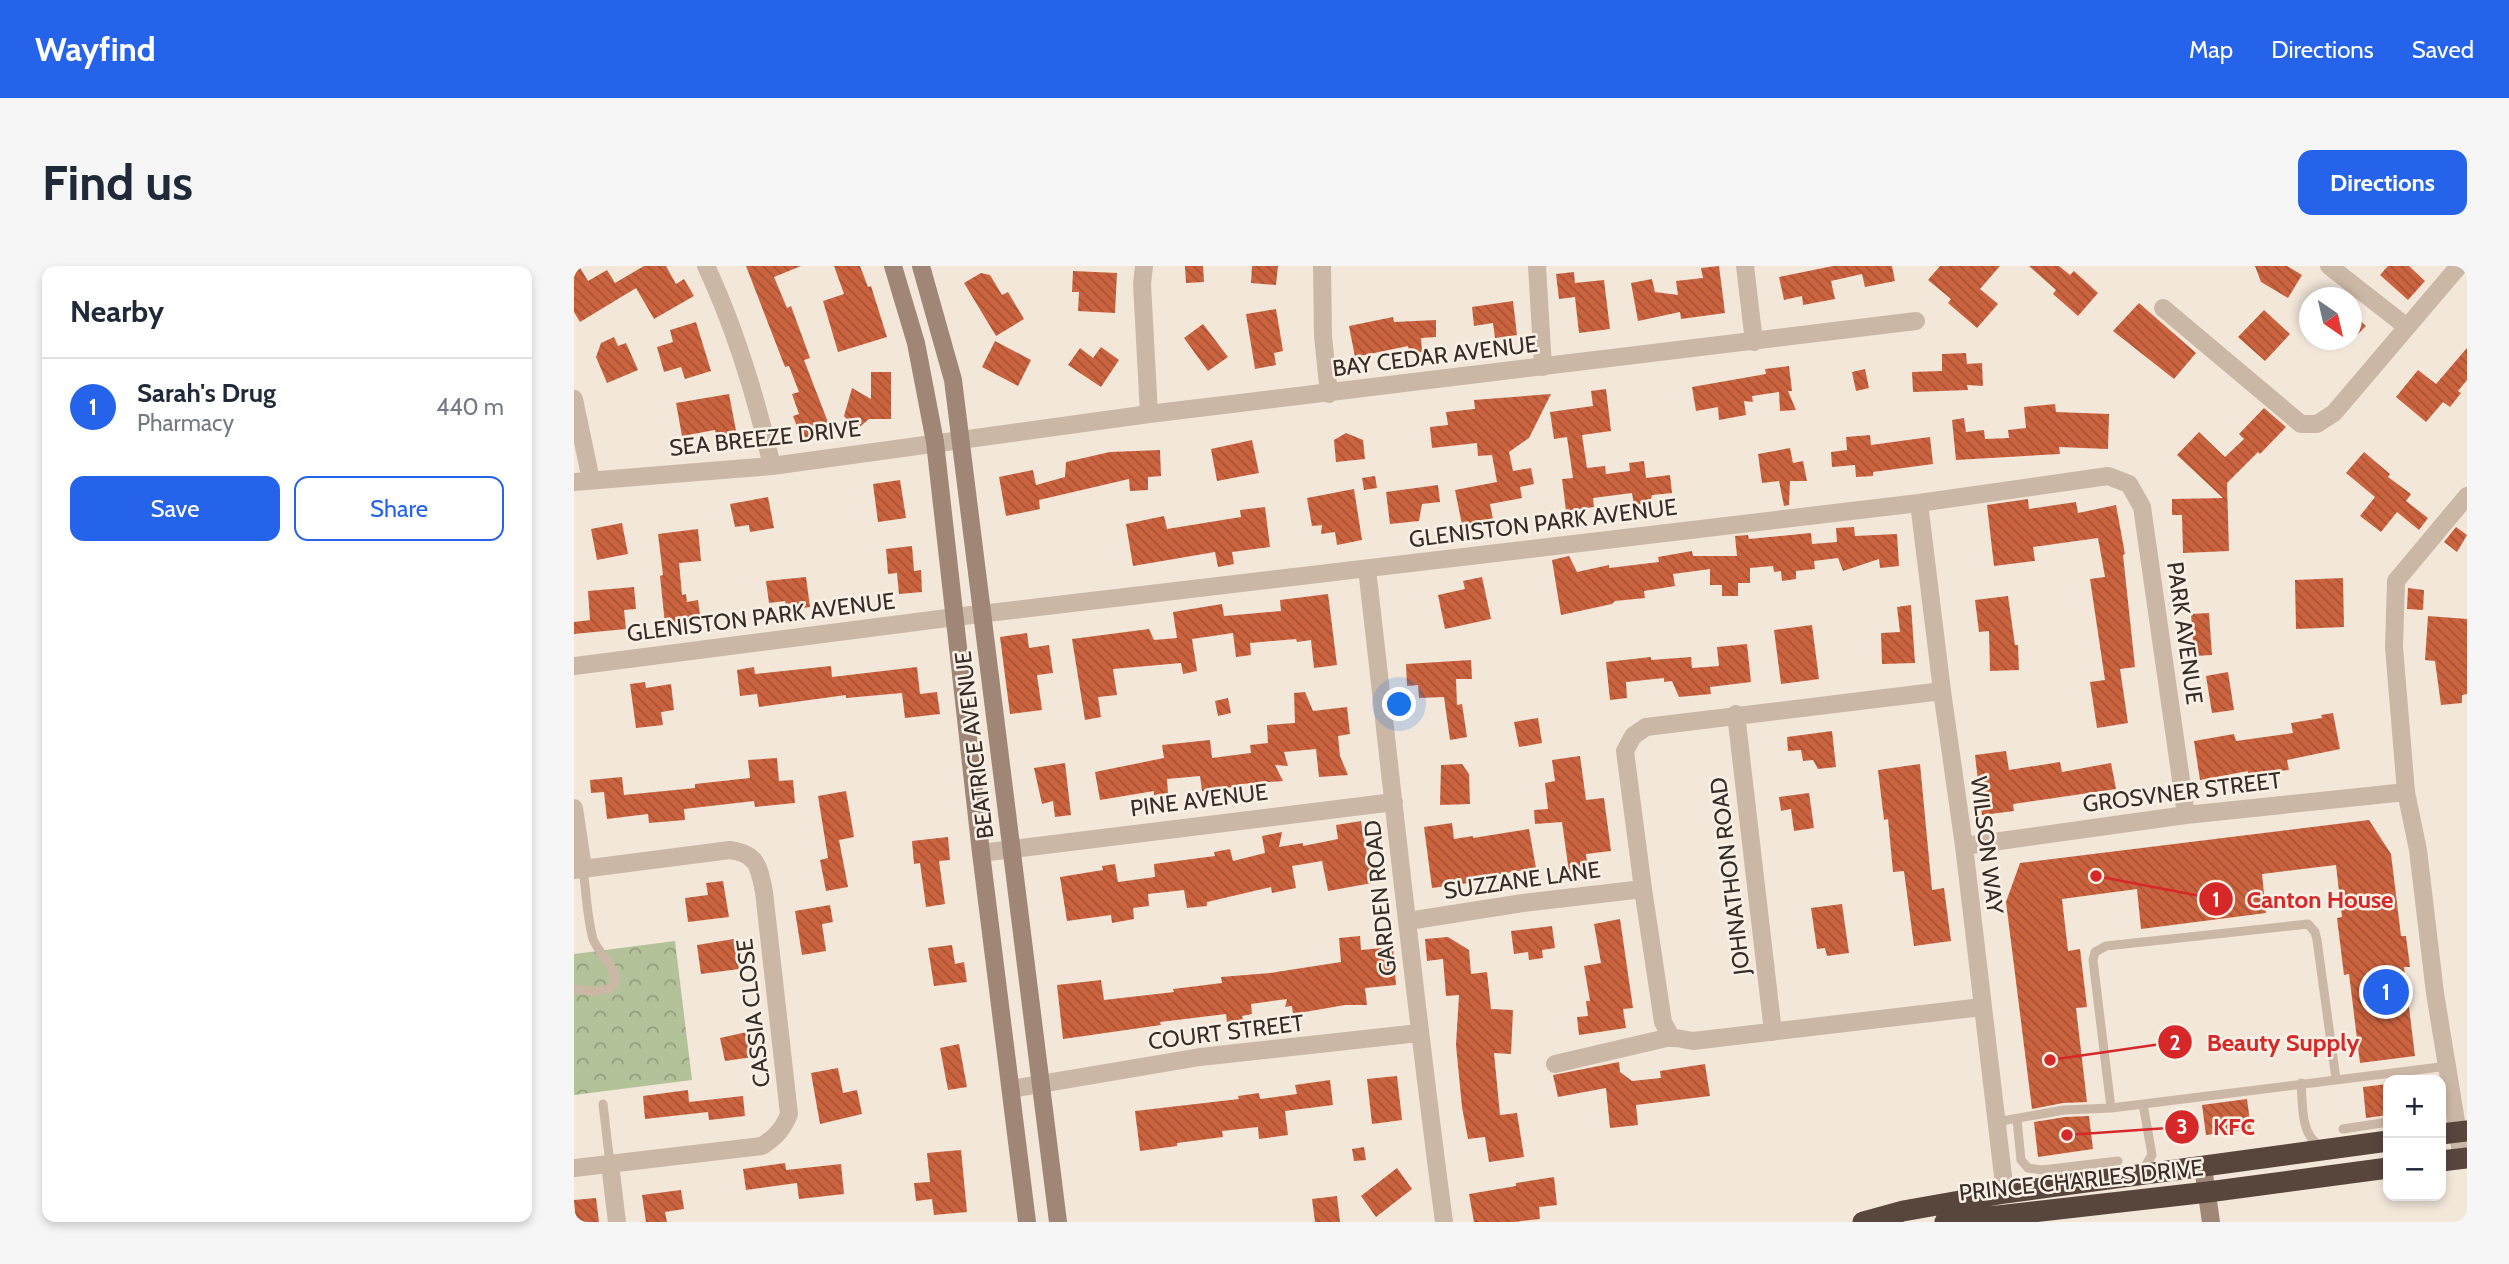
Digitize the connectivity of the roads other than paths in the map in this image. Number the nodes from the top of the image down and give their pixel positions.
1 (706, 266) edge
2 (893, 266) edge
3 (921, 266) edge
4 (1144, 266) edge
5 (1322, 266) edge
6 (1537, 266) edge
7 (1745, 266) edge
8 (2329, 266) edge
9 (2459, 266) edge
10 (2163, 308) dead end
11 (1916, 321) dead end
12 (2407, 327) junction
13 (1754, 342) junction
14 (1543, 367) junction
15 (1329, 394) junction
16 (574, 399) edge
17 (1149, 414) junction
18 (962, 440) junction
19 (935, 442) junction
20 (772, 466) junction
21 (2108, 476) joint
22 (583, 481) edge
23 (2467, 496) edge
24 (1919, 503) junction
25 (1367, 569) junction
26 (984, 613) junction
27 (955, 617) junction
28 (574, 666) edge
29 (1941, 691) junction
30 (1736, 714) junction
31 (2406, 792) junction
32 (1394, 802) junction
33 (574, 808) edge
34 (2186, 815) junction
35 (1964, 846) junction
36 (1010, 848) junction
37 (981, 853) junction
38 (579, 869) edge
39 (1643, 889) junction
40 (1408, 921) junction
41 (574, 989) edge
42 (1982, 1007) junction
43 (1773, 1032) junction
44 (1419, 1033) junction
45 (1671, 1037) junction
46 (1555, 1064) dead end
47 (2448, 1066) junction
48 (2427, 1069) junction
49 (2428, 1075) edge
50 (2336, 1079) junction
51 (2301, 1083) junction
52 (1041, 1084) junction
53 (1011, 1089) junction
54 (603, 1104) dead end
55 (2143, 1104) junction
56 (2111, 1108) junction
57 (2017, 1119) junction
58 (1996, 1122) junction
59 (2383, 1123) edge
60 (2343, 1129) dead end
61 (2455, 1132) edge
62 (2383, 1142) edge
63 (2333, 1149) junction
64 (2465, 1158) edge
65 (2446, 1160) edge
66 (610, 1164) junction
67 (2203, 1167) junction
68 (574, 1168) edge
69 (2125, 1169) junction
70 (2383, 1169) edge
71 (2208, 1192) junction
72 (2005, 1193) junction
73 (617, 1222) edge
74 (1027, 1222) edge
75 (1058, 1222) edge
76 (1444, 1222) edge
77 (1863, 1222) edge
78 (1945, 1222) edge
79 (2211, 1222) edge

1 - 20 street
2 - 19 main road, BEATRICE AVENUE
3 - 18 main road, BEATRICE AVENUE
4 - 17 street
5 - 15 street
6 - 14 street
7 - 13 street
8 - 12 street
9 - 12 street
10 - 12 street
11 - 13 street, BAY CEDAR AVENUE
13 - 14 street, BAY CEDAR AVENUE
14 - 15 street, BAY CEDAR AVENUE
15 - 17 street, BAY CEDAR AVENUE
16 - 22 street
17 - 18 street, BAY CEDAR AVENUE
18 - 19 street, SEA BREEZE DRIVE
18 - 26 main road, BEATRICE AVENUE
19 - 20 street, SEA BREEZE DRIVE
19 - 27 main road, BEATRICE AVENUE
20 - 22 street, SEA BREEZE DRIVE
21 - 24 street, GLENISTON PARK AVENUE
21 - 34 street, PARK AVENUE
23 - 31 street
24 - 25 street, GLENISTON PARK AVENUE
24 - 29 street, WILSON WAY
25 - 26 street, GLENISTON PARK AVENUE
25 - 32 street, GARDEN ROAD
26 - 27 street, GLENISTON PARK AVENUE
26 - 36 main road, BEATRICE AVENUE
27 - 28 street, GLENISTON PARK AVENUE
27 - 37 main road, BEATRICE AVENUE
29 - 30 street
29 - 35 street, WILSON WAY
30 - 39 street
30 - 43 street, JOHNATHON ROAD
31 - 34 street, GROSVNER STREET
31 - 47 street
32 - 36 street, PINE AVENUE
32 - 40 street, GARDEN ROAD
33 - 38 street
34 - 35 street, GROSVNER STREET
35 - 42 street, WILSON WAY
36 - 37 street, PINE AVENUE
36 - 52 main road, BEATRICE AVENUE
37 - 53 main road, BEATRICE AVENUE
38 - 41 lane
38 - 66 street, CASSIA CLOSE
39 - 40 street, SUZZANE LANE
39 - 45 street
40 - 44 street, GARDEN ROAD
42 - 43 street
42 - 58 street, WILSON WAY
43 - 45 street
44 - 52 street, COURT STREET
44 - 76 street, GARDEN ROAD
45 - 46 street
47 - 48 lane
47 - 61 street
48 - 49 lane
48 - 50 lane
50 - 51 lane
50 - 56 lane
51 - 55 lane
51 - 63 lane
52 - 53 street, COURT STREET
52 - 75 main road, BEATRICE AVENUE
53 - 74 main road, BEATRICE AVENUE
54 - 66 lane
55 - 56 lane
55 - 69 lane
56 - 57 lane
57 - 58 lane
57 - 69 lane
58 - 72 street, WILSON WAY
59 - 60 lane
61 - 64 street
62 - 63 highway, PRINCE CHARLES DRIVE
63 - 67 highway, PRINCE CHARLES DRIVE
64 - 65 highway
66 - 68 street, CASSIA CLOSE
66 - 73 street
67 - 69 highway, PRINCE CHARLES DRIVE
67 - 71 main road
69 - 72 highway, PRINCE CHARLES DRIVE
70 - 71 highway, PRINCE CHARLES DRIVE
71 - 78 highway, PRINCE CHARLES DRIVE
71 - 79 main road
72 - 77 highway, PRINCE CHARLES DRIVE

